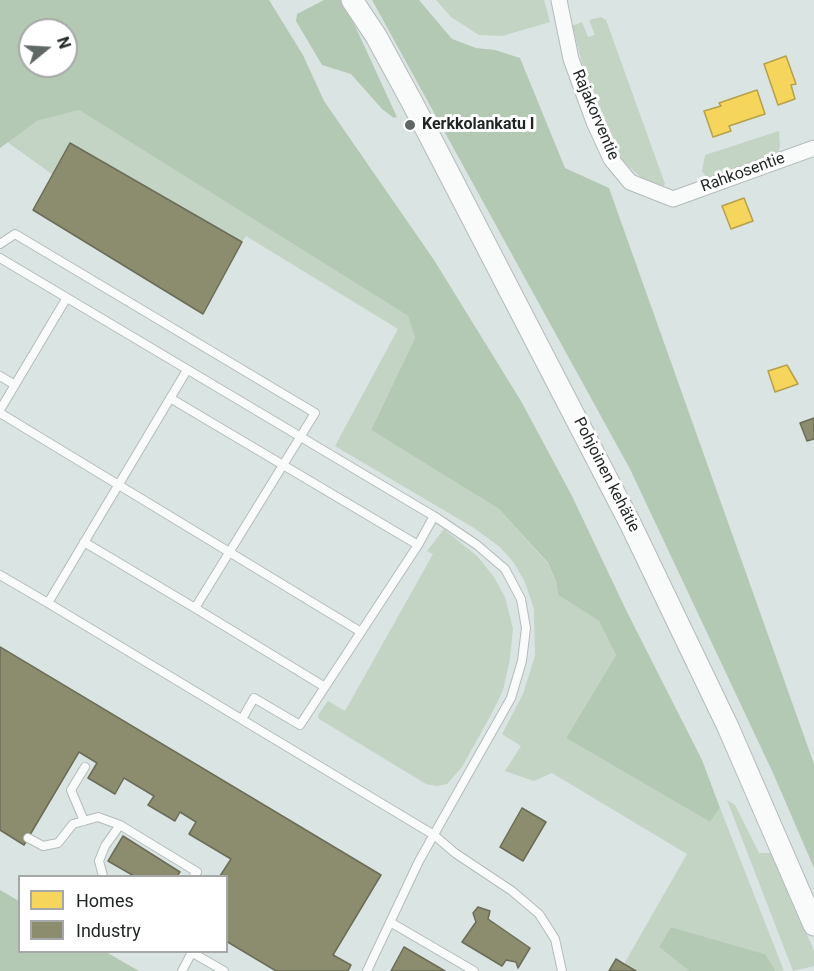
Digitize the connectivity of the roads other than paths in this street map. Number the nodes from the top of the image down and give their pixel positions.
1 (352, 0) edge
2 (363, 0) edge
3 (559, 0) edge
4 (376, 36) junction
5 (814, 148) edge
6 (673, 199) joint
7 (0, 244) edge
8 (0, 258) edge
9 (66, 299) junction
10 (187, 370) junction
11 (0, 376) edge
12 (15, 385) junction
13 (171, 398) junction
14 (0, 412) edge
15 (300, 437) junction
16 (283, 465) junction
17 (117, 486) junction
18 (434, 516) junction
19 (84, 542) junction
20 (418, 545) junction
21 (229, 552) junction
22 (0, 575) edge
23 (48, 603) junction
24 (195, 608) junction
25 (361, 632) junction
26 (325, 687) junction
27 (242, 719) junction
28 (85, 767) dead end
29 (84, 821) junction
30 (120, 825) junction
31 (434, 835) junction
32 (28, 838) dead end
33 (103, 875) edge
34 (195, 875) edge
35 (390, 922) junction
36 (814, 925) edge
37 (191, 953) edge
38 (193, 953) edge
39 (182, 971) edge
40 (224, 971) edge
41 (367, 971) edge
42 (474, 971) edge
43 (562, 971) edge

1 - 4 main road, Pohjoinen kehätie
2 - 4 main road, Pohjoinen kehätie
3 - 6 street, Rajakorventie
4 - 36 main road, Pohjoinen kehätie
5 - 6 street, Rahkosentie
7 - 15 lane
8 - 9 lane
9 - 10 lane
9 - 12 lane
10 - 13 lane
10 - 15 lane
11 - 12 lane
12 - 14 lane
13 - 16 lane
13 - 17 lane
14 - 17 lane
15 - 16 lane
15 - 18 lane
16 - 20 lane
16 - 21 lane
17 - 19 lane
17 - 21 lane
18 - 20 lane
18 - 31 lane
19 - 23 lane
19 - 24 lane
20 - 25 lane
21 - 24 lane
21 - 25 lane
22 - 23 lane
23 - 27 lane
24 - 26 lane
25 - 26 lane
26 - 27 lane
27 - 31 lane
28 - 29 lane
29 - 30 lane
29 - 32 lane
30 - 33 lane
30 - 34 lane
31 - 35 lane
31 - 43 lane
35 - 41 lane
35 - 42 lane
37 - 39 lane
38 - 40 lane

